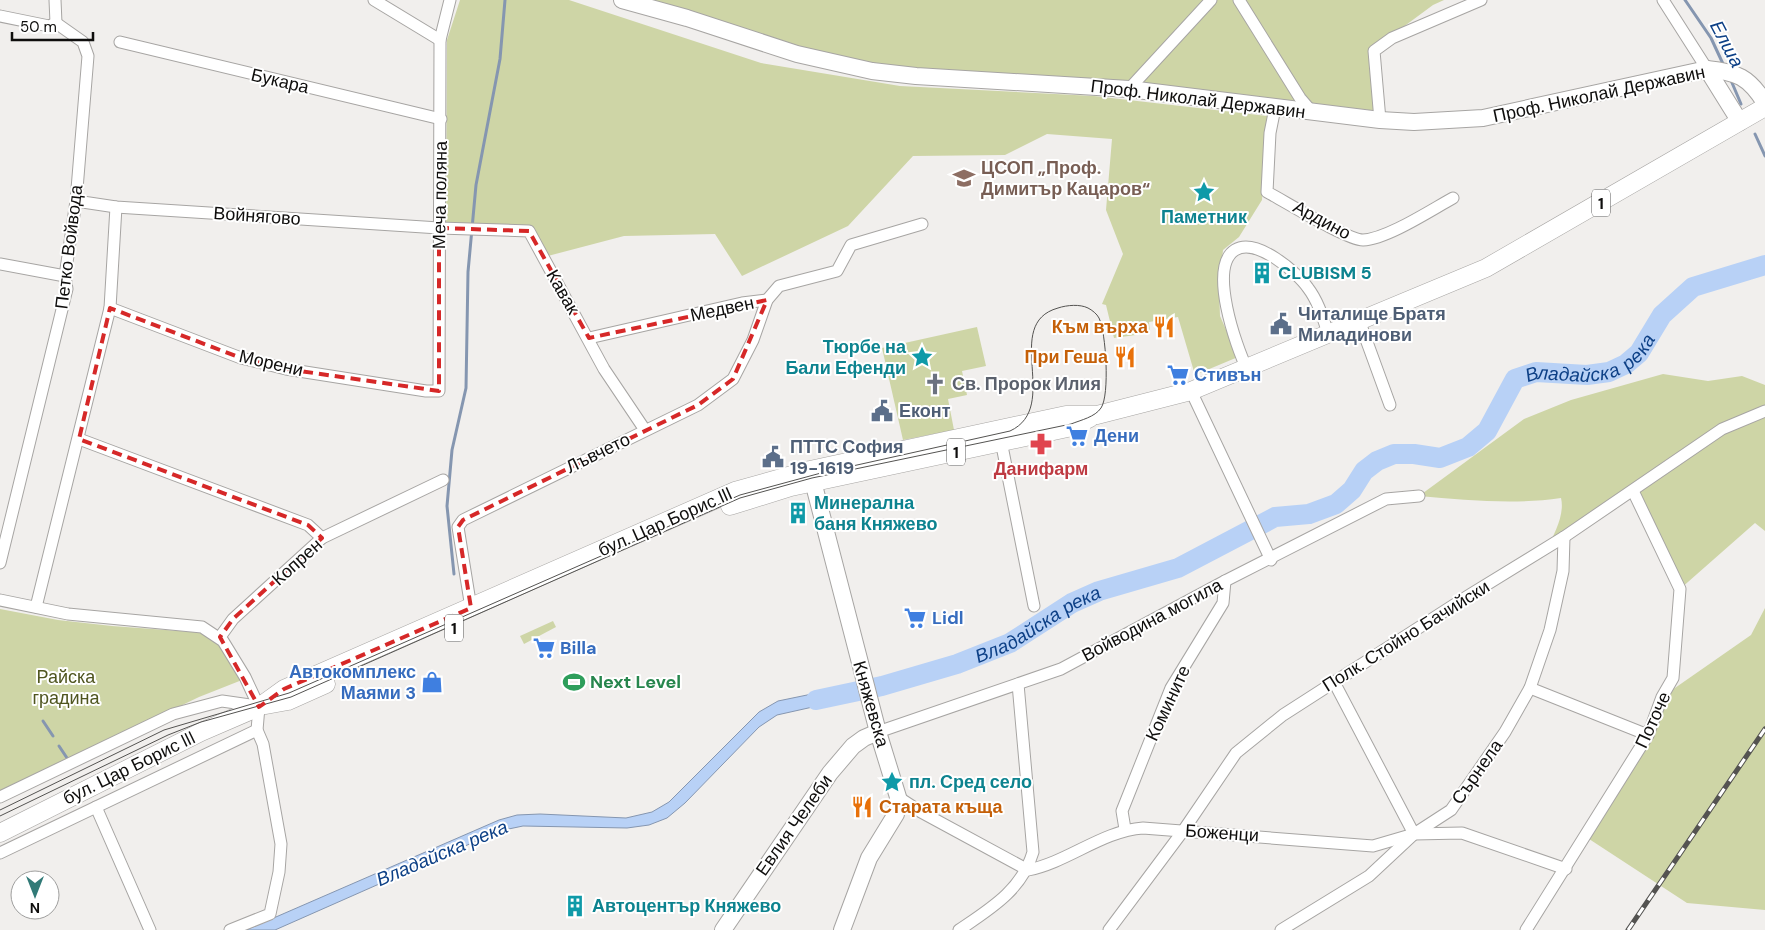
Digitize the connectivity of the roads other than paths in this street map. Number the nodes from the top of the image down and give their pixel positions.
1 (55, 0) edge
2 (374, 0) edge
3 (450, 0) edge
4 (622, 0) edge
5 (1211, 0) edge
6 (1239, 0) edge
7 (1481, 0) edge
8 (1664, 0) edge
9 (0, 16) edge
10 (56, 23) junction
11 (440, 40) junction
12 (120, 42) dead end
13 (1720, 71) junction
14 (1129, 89) junction
15 (1765, 103) edge
16 (1765, 107) edge
17 (1275, 108) junction
18 (1312, 112) junction
19 (441, 119) junction
20 (1380, 120) junction
21 (1740, 122) junction
22 (1454, 198) dead end
23 (76, 201) junction
24 (116, 206) junction
25 (922, 224) dead end
26 (439, 228) junction
27 (0, 264) edge
28 (65, 276) junction
29 (767, 300) junction
30 (110, 308) junction
31 (1360, 320) junction
32 (1328, 333) junction
33 (589, 338) junction
34 (1247, 369) junction
35 (439, 391) joint
36 (1192, 391) junction
37 (1390, 405) dead end
38 (1765, 411) edge
39 (645, 430) junction
40 (1000, 436) junction
41 (79, 439) junction
42 (812, 476) junction
43 (443, 480) dead end
44 (1633, 490) junction
45 (1419, 496) dead end
46 (1564, 537) junction
47 (322, 538) junction
48 (1268, 555) junction
49 (0, 562) edge
50 (1225, 581) junction
51 (0, 600) edge
52 (1034, 606) dead end
53 (36, 607) junction
54 (471, 608) junction
55 (220, 638) junction
56 (1334, 682) junction
57 (1018, 684) junction
58 (1530, 688) junction
59 (258, 707) junction
60 (257, 730) junction
61 (878, 732) junction
62 (1648, 735) junction
63 (0, 797) edge
64 (898, 797) junction
65 (96, 806) junction
66 (1125, 829) junction
67 (1183, 831) junction
68 (0, 833) edge
69 (1414, 834) junction
70 (0, 853) edge
71 (1566, 869) junction
72 (1028, 870) junction
73 (150, 930) edge
74 (230, 930) edge
75 (723, 930) edge
76 (842, 930) edge
77 (959, 930) edge
78 (1109, 930) edge
79 (1281, 930) edge
80 (1526, 930) edge

1 - 10 street
2 - 11 street
3 - 11 street, Меча поляна
4 - 14 main road, Проф. Николай Державин
5 - 14 street
6 - 18 street
7 - 20 street
8 - 13 street
9 - 10 street
10 - 23 street, Петко Войвода
11 - 19 street, Меча поляна
12 - 19 street, Букара
13 - 15 main road
13 - 20 main road, Проф. Николай Державин
13 - 21 main road
14 - 17 main road, Проф. Николай Державин
16 - 21 main road, бул. Цар Борис III / 1
17 - 18 main road, Проф. Николай Державин
17 - 22 street, Ардино
18 - 20 main road, Проф. Николай Державин
19 - 26 street, Меча поляна
21 - 31 main road, бул. Цар Борис III / 1
23 - 24 street, Войнягово
23 - 28 street, Петко Войвода
24 - 26 street, Войнягово
24 - 30 street
25 - 29 street, Медвен
26 - 33 street, Кавак
26 - 35 street, Меча поляна
27 - 28 street
28 - 49 street, Петко Войвода
29 - 33 street, Медвен
29 - 39 street, Лъвчето
30 - 35 street, Морени
30 - 41 street
31 - 32 main road, бул. Цар Борис III / 1
31 - 37 street
32 - 34 main road, бул. Цар Борис III / 1
32 - 34 street
33 - 39 street, Кавак
34 - 36 main road, бул. Цар Борис III / 1
36 - 40 main road, бул. Цар Борис III / 1
36 - 48 street
38 - 44 street, Полк. Стойно Бачийски
39 - 54 street, Лъвчето
40 - 42 main road, бул. Цар Борис III / 1
40 - 52 street
41 - 47 street
41 - 53 street
42 - 54 main road, бул. Цар Борис III / 1
42 - 59 main road, бул. Цар Борис III / 1
42 - 61 main road, Княжевска
43 - 47 street, Копрен
44 - 46 street, Полк. Стойно Бачийски
44 - 62 street, Поточе
45 - 48 street, Войводина могила
46 - 56 street, Полк. Стойно Бачийски
46 - 58 street, Сърнела
47 - 55 street, Копрен
48 - 50 street, Войводина могила
50 - 57 street, Войводина могила
50 - 66 street, Комините
51 - 53 street
53 - 55 street
54 - 59 main road, бул. Цар Борис III / 1
55 - 59 street
56 - 67 street, Полк. Стойно Бачийски
56 - 69 street
57 - 61 street, Войводина могила
57 - 72 street
58 - 62 street
58 - 69 street, Сърнела
59 - 60 street
59 - 63 street, бул. Цар Борис III
59 - 68 main road, бул. Цар Борис III / 1
60 - 65 street, бул. Цар Борис III
60 - 74 street
61 - 64 main road, Княжевска
61 - 75 main road, Евлия Челеби
62 - 71 street, Поточе
64 - 72 street
64 - 76 main road
65 - 70 street, бул. Цар Борис III
65 - 73 street
66 - 67 street, Боженци
66 - 72 street, Боженци
67 - 69 street, Боженци
67 - 78 street, Полк. Стойно Бачийски
69 - 71 street, Боженци
69 - 79 street, Сърнела
71 - 80 street, Поточе
72 - 77 street

